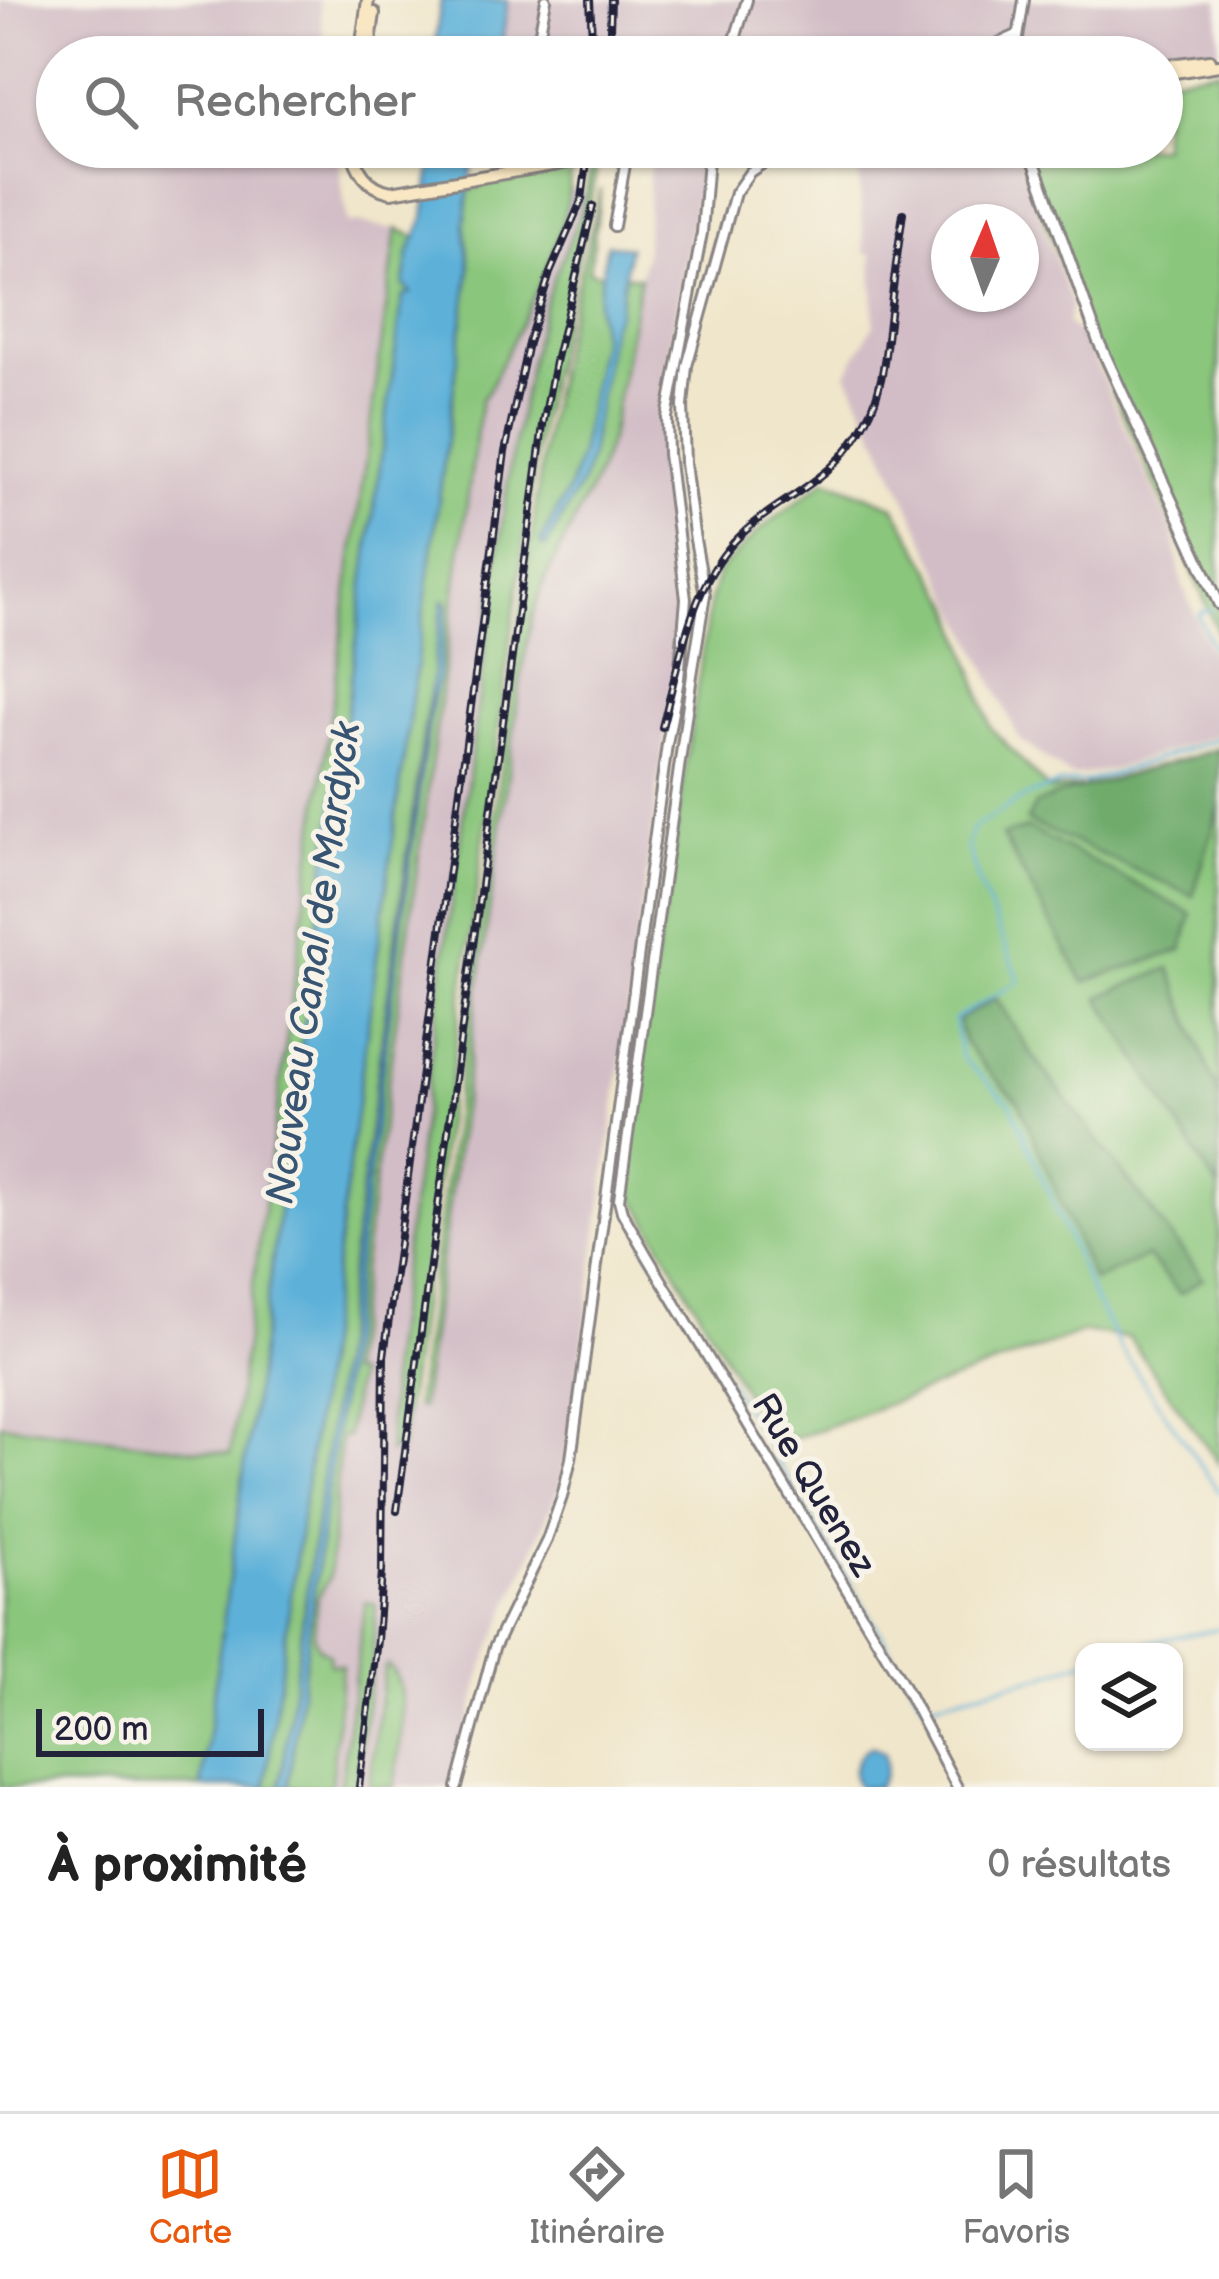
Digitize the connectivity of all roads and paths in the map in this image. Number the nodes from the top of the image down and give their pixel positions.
1 (372, 0) edge
2 (546, 0) edge
3 (747, 0) edge
4 (1024, 0) edge
5 (1019, 35) edge
6 (367, 36) edge
7 (539, 36) edge
8 (736, 36) edge
9 (1219, 62) edge
10 (1183, 67) edge
11 (360, 168) edge
12 (537, 168) edge
13 (624, 168) edge
14 (708, 168) edge
15 (756, 168) edge
16 (1037, 168) edge
17 (527, 170) joint
18 (614, 226) dead end
19 (1219, 604) edge
20 (457, 1787) edge
21 (957, 1787) edge

1 - 6 main road
2 - 7 street
3 - 8 street
4 - 5 street
9 - 10 main road
11 - 17 main road
12 - 17 main road, bridge
13 - 18 street
14 - 20 street
15 - 21 street, Rue Quenez
16 - 19 street

